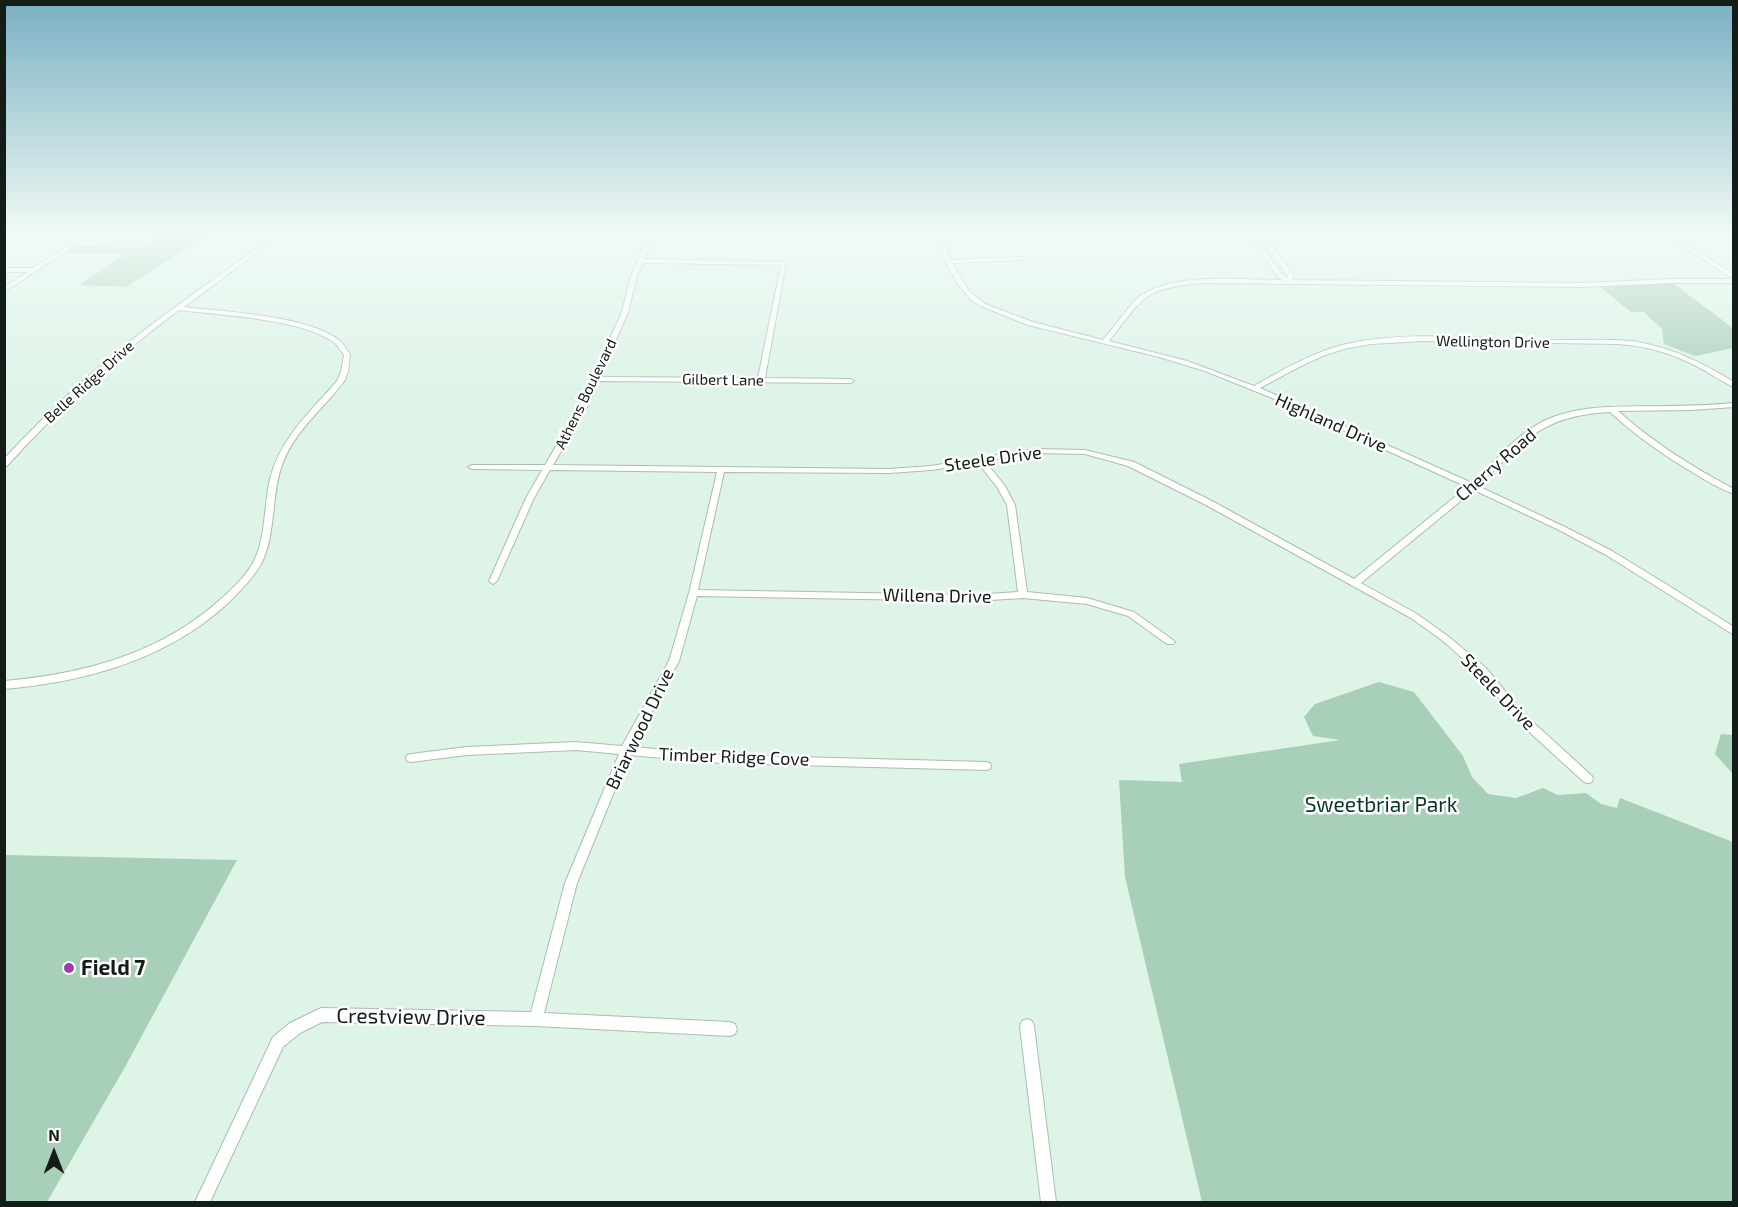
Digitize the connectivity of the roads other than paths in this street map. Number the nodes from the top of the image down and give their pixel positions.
1 (205, 290) edge
2 (630, 290) edge
3 (779, 290) edge
4 (965, 290) edge
5 (1154, 290) edge
6 (179, 308) junction
7 (1105, 342) junction
8 (596, 379) junction
9 (761, 381) junction
10 (851, 381) dead end
11 (1734, 385) edge
12 (1253, 389) junction
13 (1734, 405) edge
14 (1613, 411) junction
15 (979, 459) junction
16 (4, 464) edge
17 (471, 467) dead end
18 (550, 467) junction
19 (721, 469) junction
20 (1473, 487) junction
21 (1734, 492) edge
22 (493, 581) dead end
23 (1355, 582) junction
24 (693, 593) junction
25 (1023, 595) junction
26 (1734, 632) edge
27 (1170, 642) dead end
28 (4, 685) edge
29 (625, 751) junction
30 (411, 758) dead end
31 (986, 766) dead end
32 (1588, 779) dead end
33 (536, 1019) junction
34 (1027, 1026) dead end
35 (730, 1029) dead end
36 (202, 1203) edge
37 (1049, 1203) edge

1 - 6 street, Belle Ridge Drive
2 - 8 street, Athens Boulevard
3 - 9 street
4 - 7 street, Highland Drive
5 - 7 street
6 - 16 street, Belle Ridge Drive
6 - 28 street
7 - 12 street, Highland Drive
8 - 9 street, Gilbert Lane
8 - 18 street, Athens Boulevard
9 - 10 street, Gilbert Lane
11 - 12 street, Wellington Drive
12 - 20 street, Highland Drive
13 - 14 street, Cherry Road
14 - 20 street, Cherry Road
14 - 21 street
15 - 19 street, Steele Drive
15 - 23 street, Steele Drive
15 - 25 street
17 - 18 street, Steele Drive
18 - 19 street, Steele Drive
18 - 22 street, Athens Boulevard
19 - 24 street, Briarwood Drive
20 - 23 street, Cherry Road
20 - 26 street, Highland Drive
23 - 32 street, Steele Drive
24 - 25 street, Willena Drive
24 - 29 street, Briarwood Drive
25 - 27 street, Willena Drive
29 - 30 street, Timber Ridge Cove
29 - 31 street, Timber Ridge Cove
29 - 33 street, Briarwood Drive
33 - 35 street, Crestview Drive
33 - 36 street, Crestview Drive
34 - 37 street

